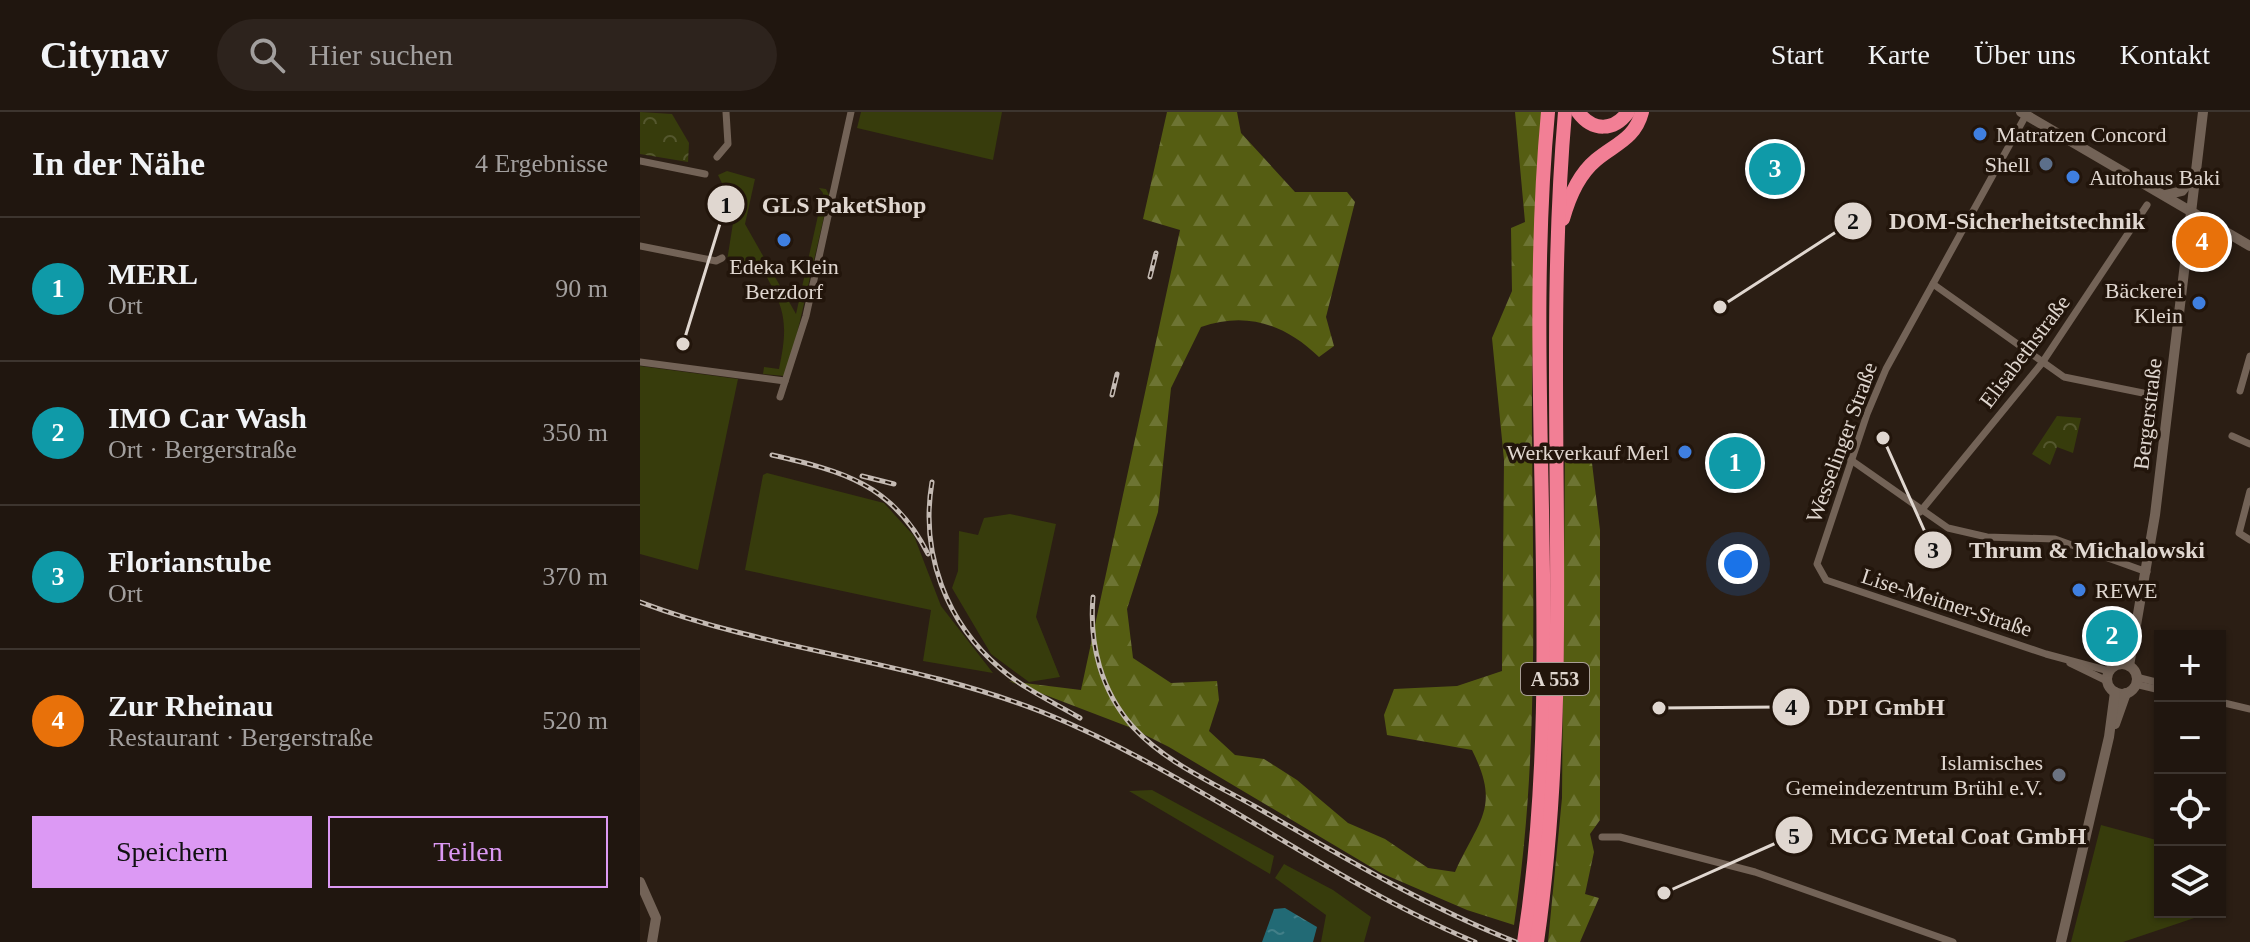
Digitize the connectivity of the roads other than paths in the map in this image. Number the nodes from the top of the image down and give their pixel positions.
1 (726, 112) edge
2 (851, 112) edge
3 (1548, 112) edge
4 (1565, 112) edge
5 (1578, 112) edge
6 (1628, 112) edge
7 (1642, 112) edge
8 (2203, 112) edge
9 (2023, 114) edge
10 (717, 157) dead end
11 (640, 161) edge
12 (2197, 171) junction
13 (705, 174) dead end
14 (2165, 195) junction
15 (2147, 205) dead end
16 (2191, 211) junction
17 (1557, 243) junction
18 (640, 246) edge
19 (2250, 246) edge
20 (722, 258) dead end
21 (1933, 284) junction
22 (2250, 356) edge
23 (640, 362) edge
24 (2042, 363) junction
25 (785, 381) junction
26 (2240, 391) dead end
27 (2143, 393) dead end
28 (780, 397) dead end
29 (2232, 436) dead end
30 (2250, 444) edge
31 (1851, 460) junction
32 (2250, 491) edge
33 (1920, 512) junction
34 (2250, 540) edge
35 (2147, 572) junction
36 (1820, 575) joint
37 (2116, 670) junction
38 (2136, 680) junction
39 (2154, 682) edge
40 (2154, 688) edge
41 (2121, 692) junction
42 (2226, 703) edge
43 (2250, 709) edge
44 (1602, 837) dead end
45 (640, 882) edge
46 (1531, 939) edge
47 (652, 942) edge
48 (1953, 942) edge
49 (2061, 942) edge

1 - 10 street
2 - 25 street
3 - 46 highway, A 553
4 - 17 highway, A 553
5 - 6 highway
7 - 17 highway
8 - 12 street, Bergerstraße
9 - 14 street
9 - 21 street, Wesselinger Straße
11 - 13 street
12 - 14 street
12 - 16 street, Bergerstraße
14 - 16 street
15 - 24 street, Elisabethstraße
16 - 19 street
16 - 35 street, Bergerstraße
17 - 46 highway, A 553
18 - 20 street
21 - 24 street
21 - 31 street, Wesselinger Straße
22 - 26 street
23 - 25 street
24 - 27 street
24 - 33 street, Elisabethstraße
25 - 28 street
29 - 30 street
31 - 33 street
31 - 36 street, Wesselinger Straße
32 - 34 street
33 - 35 street
35 - 37 street, Bergerstraße
36 - 37 street, Lise-Meitner-Straße
37 - 38 street
37 - 41 street
38 - 39 street
38 - 40 street
38 - 41 street
41 - 49 street
42 - 43 street
44 - 48 street
45 - 47 street

